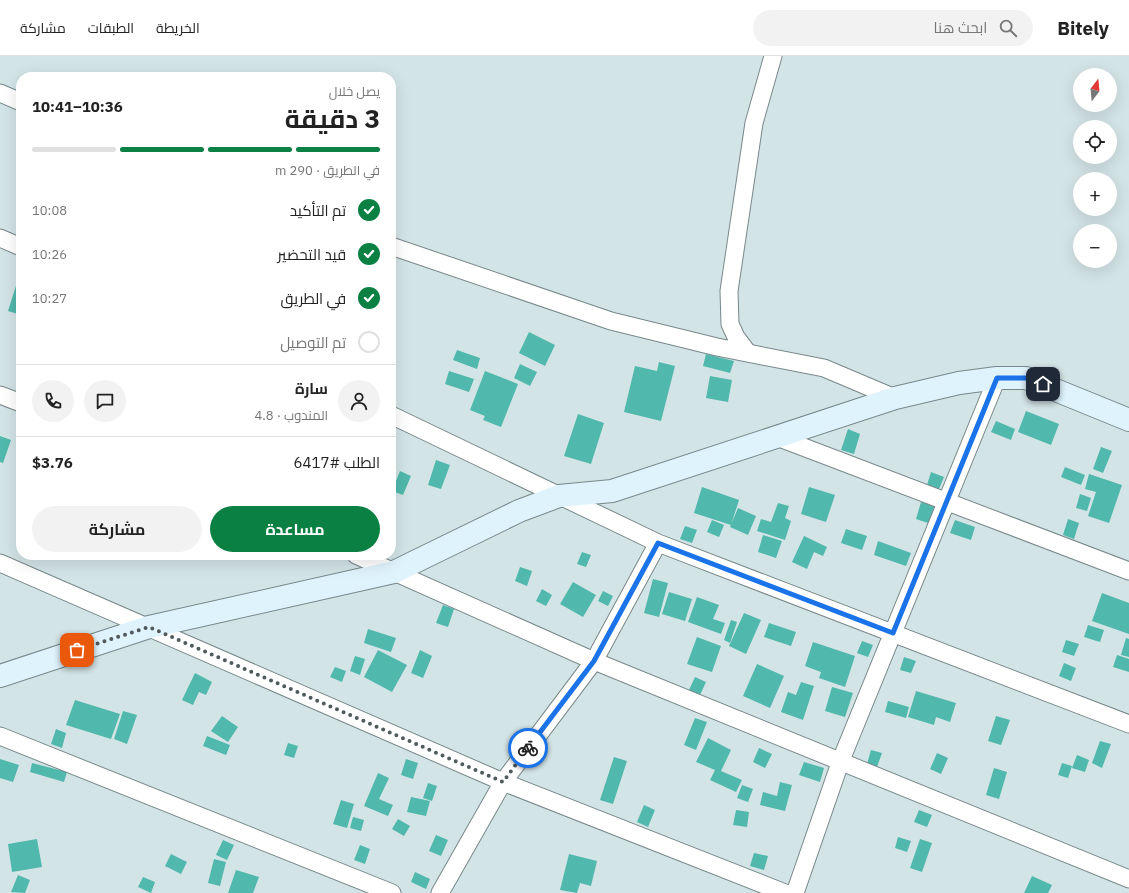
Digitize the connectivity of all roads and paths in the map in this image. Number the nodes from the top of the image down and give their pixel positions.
1 (773, 56) edge
2 (0, 93) edge
3 (16, 100) edge
4 (0, 238) edge
5 (16, 245) edge
6 (396, 248) edge
7 (748, 353) junction
8 (997, 378) junction
9 (0, 395) edge
10 (896, 398) junction
11 (16, 401) edge
12 (396, 417) edge
13 (1129, 420) edge
14 (777, 437) junction
15 (559, 496) junction
16 (946, 503) junction
17 (658, 543) junction
18 (367, 560) edge
19 (0, 562) edge
20 (394, 572) junction
21 (1129, 572) edge
22 (149, 627) junction
23 (893, 633) junction
24 (594, 661) junction
25 (0, 676) edge
26 (1129, 724) edge
27 (0, 736) edge
28 (841, 760) junction
29 (503, 782) junction
30 (1129, 879) edge
31 (392, 893) edge
32 (440, 893) edge
33 (785, 893) edge
34 (795, 893) edge

1 - 7 street
2 - 3 street
4 - 5 street
6 - 7 street
7 - 10 street
8 - 10 street
8 - 13 street
8 - 16 street
9 - 11 street
10 - 14 street
12 - 15 street
14 - 15 street
14 - 16 street
15 - 17 street
15 - 20 street
16 - 21 street
16 - 23 street
17 - 23 street
17 - 24 street
18 - 20 street
19 - 22 street
20 - 22 street
20 - 24 street
22 - 25 street
22 - 29 street
23 - 26 street
23 - 28 street
24 - 28 street
24 - 29 street
27 - 31 street
28 - 30 street
28 - 34 street
29 - 32 street
29 - 33 street

